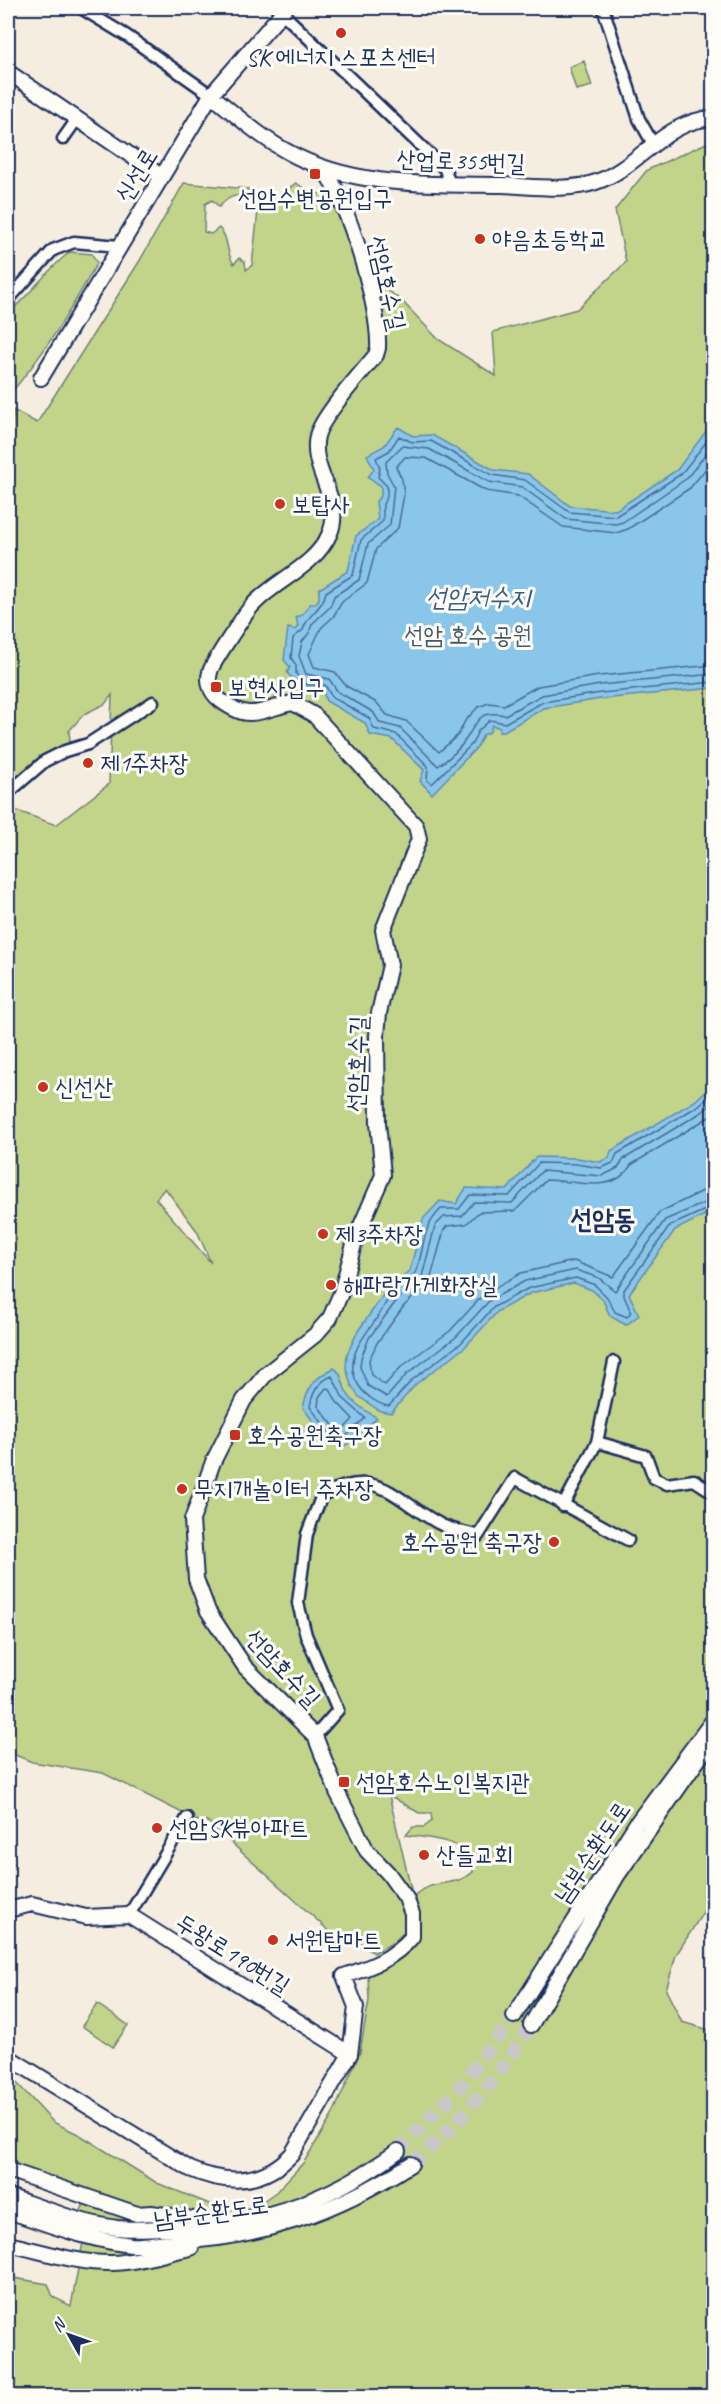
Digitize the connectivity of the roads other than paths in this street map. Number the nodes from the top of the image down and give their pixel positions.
1 (81, 8) edge
2 (603, 8) edge
3 (282, 9) edge
4 (8, 72) edge
5 (8, 79) edge
6 (211, 95) junction
7 (714, 118) edge
8 (75, 121) junction
9 (63, 139) dead end
10 (653, 144) junction
11 (323, 168) junction
12 (445, 169) junction
13 (160, 178) junction
14 (434, 184) junction
15 (450, 185) junction
16 (119, 246) junction
17 (8, 300) edge
18 (41, 378) dead end
19 (153, 702) dead end
20 (8, 793) edge
21 (614, 1362) dead end
22 (597, 1442) junction
23 (714, 1493) edge
24 (563, 1506) junction
25 (628, 1540) dead end
26 (714, 1719) edge
27 (315, 1736) junction
28 (714, 1737) edge
29 (187, 1818) dead end
30 (8, 1910) edge
31 (129, 1915) junction
32 (514, 2016) tunnel mouth
33 (531, 2025) tunnel mouth
34 (350, 2054) junction
35 (8, 2057) edge
36 (398, 2151) tunnel mouth
37 (411, 2164) tunnel mouth
38 (8, 2170) edge
39 (8, 2196) edge
40 (8, 2211) edge
41 (250, 2220) junction
42 (277, 2227) junction
43 (8, 2244) edge

1 - 6 street
2 - 10 street
3 - 6 street, 신선로
3 - 12 street
4 - 8 street
5 - 8 street
6 - 11 street, 산업로355번길
6 - 13 street, 신선로
7 - 10 street, 산업로355번길
8 - 9 street
8 - 13 street
10 - 15 street, 산업로355번길
11 - 14 street, 산업로355번길
11 - 27 street, 선암호수길
12 - 14 street
12 - 15 street
13 - 16 street, 신선로
14 - 15 street, 산업로355번길
16 - 17 street
16 - 18 street, 신선로
19 - 20 street
21 - 22 street
22 - 23 street
22 - 24 street
24 - 25 street
24 - 27 street
26 - 32 street, 남부순환도로
27 - 34 street, 선암호수길
28 - 33 street, 남부순환도로
29 - 31 street
30 - 31 street
31 - 34 street, 두왕로190번길
34 - 35 street
36 - 41 street, 남부순환도로
37 - 42 street, 남부순환도로
38 - 41 street
39 - 41 street, 남부순환도로
40 - 42 street, 남부순환도로
42 - 43 street

